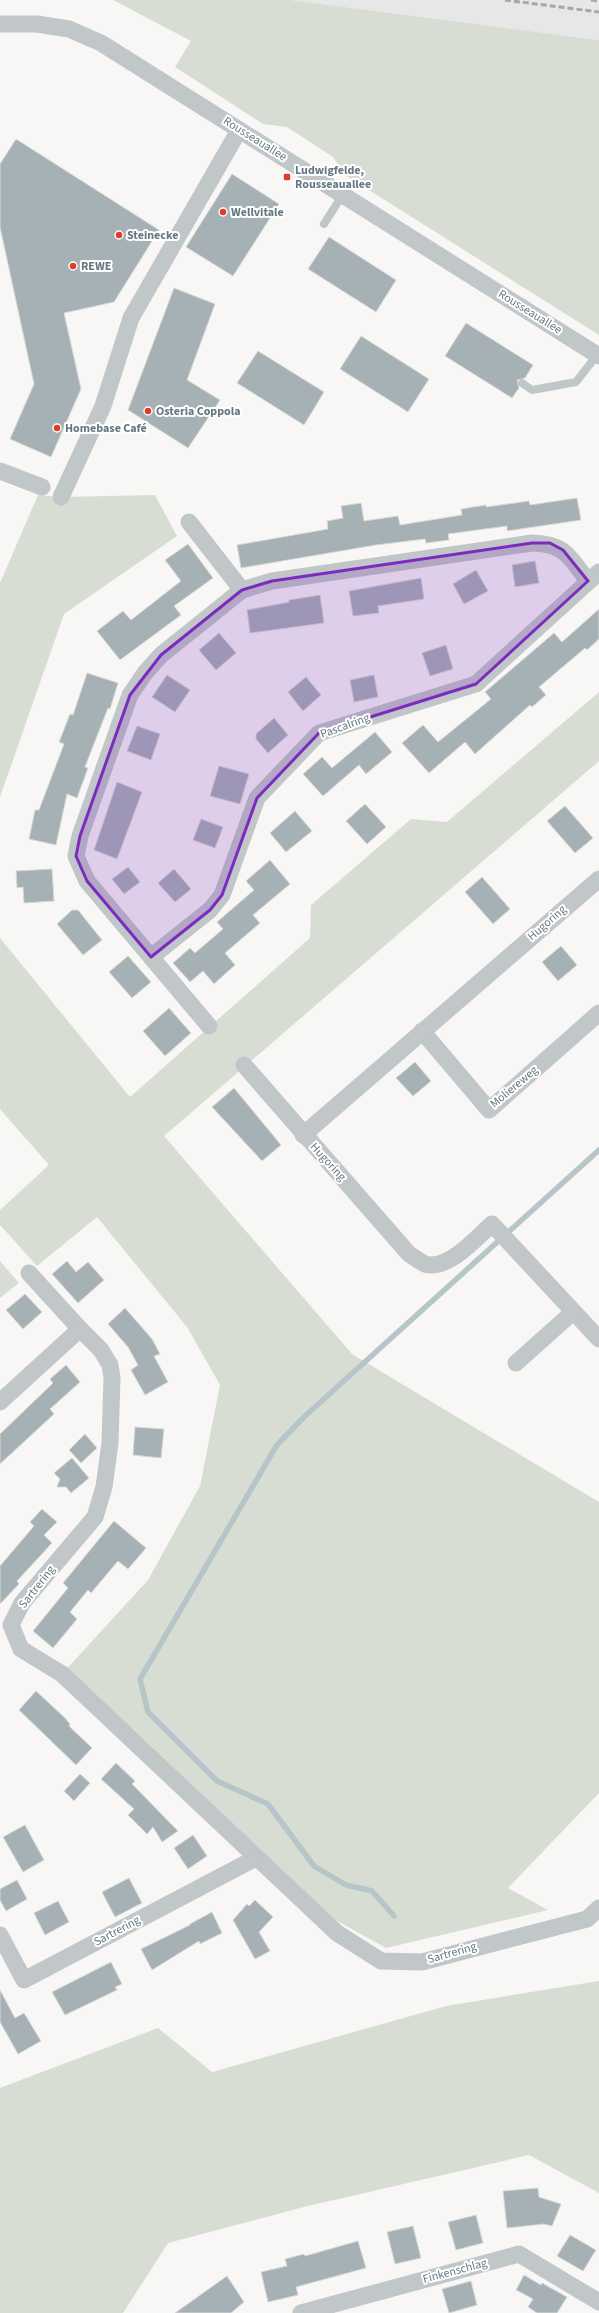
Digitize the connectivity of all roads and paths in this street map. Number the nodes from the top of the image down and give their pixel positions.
1 (0, 24) edge
2 (234, 139) dead end
3 (343, 194) junction
4 (324, 224) dead end
5 (598, 355) edge
6 (522, 383) dead end
7 (0, 471) edge
8 (42, 487) dead end
9 (60, 497) dead end
10 (189, 522) dead end
11 (594, 577) edge
12 (242, 590) junction
13 (599, 879) edge
14 (151, 957) junction
15 (599, 1013) edge
16 (209, 1026) dead end
17 (422, 1031) junction
18 (244, 1065) dead end
19 (303, 1135) junction
20 (30, 1273) dead end
21 (573, 1312) junction
22 (80, 1329) junction
23 (599, 1339) edge
24 (516, 1363) dead end
25 (0, 1402) edge
26 (256, 1858) junction
27 (595, 1918) edge
28 (0, 1935) edge
29 (599, 2302) edge
30 (301, 2313) edge

1 - 3 street, Rousseauallee
2 - 9 street
3 - 4 lane
3 - 5 street, Rousseauallee
5 - 6 lane
7 - 8 street
10 - 12 street
11 - 12 street, Pascalring
11 - 14 street, Pascalring
12 - 14 street, Pascalring
13 - 17 street, Hugoring
14 - 16 street, Pascalring
15 - 17 street, Moliereweg
17 - 19 street, Hugoring
18 - 19 street
19 - 21 street, Hugoring
20 - 22 street, Sartrering
21 - 23 street, Hugoring
21 - 24 street
22 - 25 street
22 - 26 street, Sartrering
26 - 27 street, Sartrering
26 - 28 street, Sartrering
29 - 30 street, Finkenschlag

